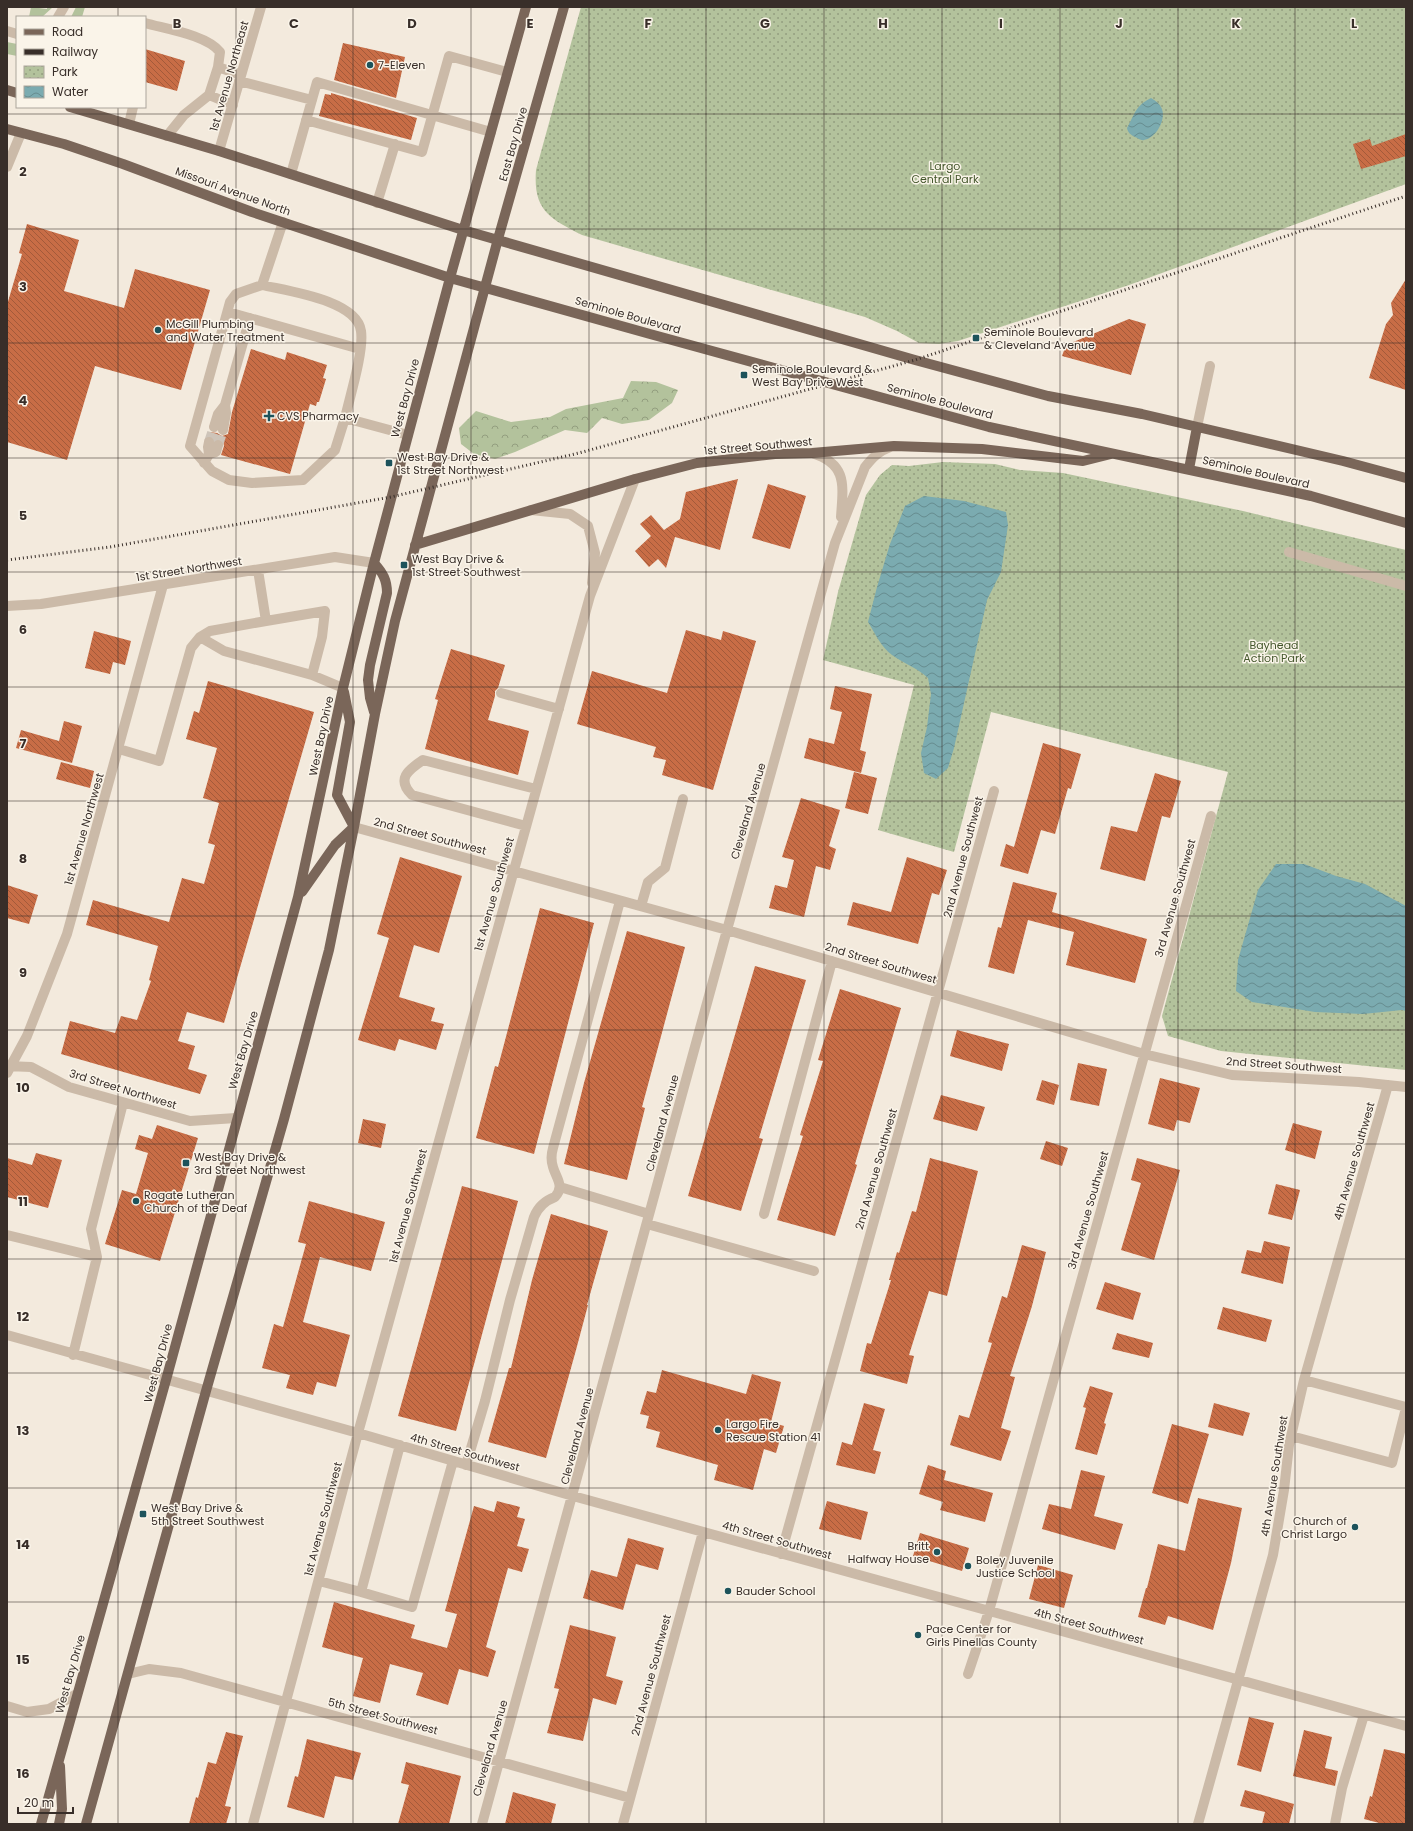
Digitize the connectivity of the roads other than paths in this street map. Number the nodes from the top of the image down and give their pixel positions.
1 (64, 7) edge
2 (261, 7) edge
3 (526, 7) edge
4 (564, 7) edge
5 (59, 16) edge
6 (146, 23) edge
7 (218, 67) junction
8 (508, 72) junction
9 (240, 78) junction
10 (209, 95) junction
11 (312, 100) junction
12 (233, 105) junction
13 (73, 108) edge
14 (133, 108) edge
15 (432, 115) junction
16 (306, 120) junction
17 (129, 124) junction
18 (7, 129) edge
19 (490, 132) junction
20 (21, 133) junction
21 (167, 136) junction
22 (395, 144) junction
23 (219, 151) junction
24 (7, 167) edge
25 (291, 174) junction
26 (377, 203) junction
27 (283, 222) junction
28 (463, 230) junction
29 (498, 239) junction
30 (450, 278) junction
31 (262, 285) junction
32 (485, 287) junction
33 (228, 312) junction
34 (250, 318) junction
35 (360, 349) junction
36 (1210, 366) dead end
37 (345, 418) junction
38 (1198, 427) junction
39 (218, 429) tunnel mouth
40 (408, 435) junction
41 (214, 444) tunnel mouth
42 (894, 446) junction
43 (1113, 453) junction
44 (812, 454) junction
45 (207, 458) junction
46 (1189, 469) junction
47 (1406, 478) edge
48 (634, 479) junction
49 (531, 510) junction
50 (1406, 523) edge
51 (840, 527) junction
52 (415, 545) junction
53 (1289, 552) dead end
54 (374, 563) junction
55 (258, 570) junction
56 (163, 585) junction
57 (1406, 586) edge
58 (590, 596) junction
59 (7, 606) edge
60 (266, 621) junction
61 (200, 637) junction
62 (312, 675) junction
63 (344, 688) junction
64 (501, 693) dead end
65 (559, 709) junction
66 (375, 714) junction
67 (119, 750) junction
68 (536, 789) junction
69 (994, 791) dead end
70 (683, 799) dead end
71 (1211, 816) dead end
72 (526, 826) junction
73 (354, 827) junction
74 (513, 871) junction
75 (298, 897) junction
76 (620, 901) junction
77 (641, 906) junction
78 (727, 930) junction
79 (832, 961) junction
80 (938, 992) junction
81 (1144, 1054) junction
82 (8, 1068) edge
83 (1388, 1085) junction
84 (1406, 1087) edge
85 (123, 1103) junction
86 (236, 1118) junction
87 (560, 1187) junction
88 (649, 1214) junction
89 (764, 1214) dead end
90 (647, 1224) junction
91 (7, 1235) edge
92 (97, 1257) junction
93 (814, 1271) dead end
94 (7, 1335) edge
95 (73, 1354) junction
96 (166, 1380) junction
97 (1304, 1380) junction
98 (206, 1391) junction
99 (1406, 1407) edge
100 (358, 1433) junction
101 (1291, 1436) junction
102 (400, 1445) junction
103 (454, 1461) junction
104 (466, 1465) junction
105 (573, 1496) junction
106 (703, 1532) junction
107 (781, 1554) junction
108 (319, 1582) junction
109 (361, 1592) junction
110 (989, 1611) junction
111 (128, 1674) junction
112 (968, 1674) dead end
113 (1237, 1680) junction
114 (77, 1694) junction
115 (287, 1702) junction
116 (7, 1706) edge
117 (1364, 1715) junction
118 (1406, 1726) edge
119 (59, 1758) junction
120 (499, 1761) junction
121 (630, 1798) junction
122 (41, 1824) edge
123 (59, 1824) edge
124 (86, 1824) edge
125 (253, 1824) edge
126 (482, 1824) edge
127 (623, 1824) edge
128 (1198, 1824) edge
129 (1335, 1824) edge

1 - 5 street
2 - 9 street, 1st Avenue Northeast
3 - 8 main road
4 - 29 main road, East Bay Drive
6 - 7 street
7 - 9 street
7 - 10 street
8 - 15 street
8 - 19 main road
9 - 11 street
9 - 12 street, 1st Avenue Northeast
10 - 12 street
10 - 21 street
11 - 15 street
11 - 16 street
12 - 23 street, 1st Avenue Northeast
13 - 17 main road
14 - 17 street
15 - 19 street
15 - 22 street
16 - 22 street
16 - 25 street
17 - 21 main road
18 - 20 main road, Missouri Avenue North
19 - 28 main road
20 - 24 street
20 - 27 main road, Missouri Avenue North
21 - 23 main road
22 - 26 street
23 - 25 main road
25 - 26 main road
26 - 28 main road
27 - 30 main road, Missouri Avenue North
27 - 31 street
28 - 29 main road
28 - 30 main road
29 - 32 main road, East Bay Drive
29 - 38 main road
30 - 32 main road, Seminole Boulevard
30 - 40 main road, West Bay Drive
31 - 33 street
31 - 35 street
32 - 43 main road, Seminole Boulevard
32 - 52 main road
33 - 34 street
33 - 45 street
34 - 35 street
34 - 39 street
35 - 37 street
36 - 38 street
37 - 40 street
37 - 45 street
38 - 46 main road
38 - 47 main road
40 - 54 main road, West Bay Drive
41 - 45 street
42 - 43 main road, 1st Street Southwest
42 - 44 main road, 1st Street Southwest
42 - 51 street, Cleveland Avenue
43 - 46 main road, Seminole Boulevard
44 - 48 main road, 1st Street Southwest
44 - 51 street
46 - 50 main road, Seminole Boulevard
48 - 49 main road, 1st Street Southwest
48 - 58 street, 1st Avenue Southwest
49 - 52 main road, 1st Street Southwest
49 - 58 street, 1st Avenue Southwest
51 - 78 street, Cleveland Avenue
52 - 66 main road
53 - 57 street
54 - 55 street, 1st Street Northwest
54 - 63 main road, West Bay Drive
54 - 66 main road
55 - 56 street, 1st Street Northwest
55 - 60 street
56 - 59 street, 1st Street Northwest
56 - 67 street, 1st Avenue Northwest
58 - 65 street, 1st Avenue Southwest
60 - 61 street
60 - 62 street
61 - 62 street
61 - 67 street
62 - 63 street
63 - 73 main road
63 - 75 main road, West Bay Drive
64 - 65 street
65 - 68 street, 1st Avenue Southwest
66 - 73 main road
67 - 82 street, 1st Avenue Northwest
68 - 72 street, 1st Avenue Southwest
68 - 72 street
69 - 80 street, 2nd Avenue Southwest
70 - 77 street
71 - 81 street, 3rd Avenue Southwest
72 - 74 street, 1st Avenue Southwest
73 - 74 street, 2nd Street Southwest
73 - 75 main road
73 - 98 main road
74 - 76 street, 2nd Street Southwest
74 - 100 street, 1st Avenue Southwest
75 - 86 main road, West Bay Drive
76 - 77 street, 2nd Street Southwest
76 - 87 street
77 - 78 street, 2nd Street Southwest
78 - 79 street, 2nd Street Southwest
78 - 88 street, Cleveland Avenue
79 - 80 street, 2nd Street Southwest
79 - 89 street
80 - 81 street, 2nd Street Southwest
80 - 107 street, 2nd Avenue Southwest
81 - 83 street, 2nd Street Southwest
81 - 110 street, 3rd Avenue Southwest
82 - 85 street, 3rd Street Northwest
83 - 84 street, 2nd Street Southwest
83 - 97 street, 4th Avenue Southwest
85 - 86 street, 3rd Street Northwest
85 - 92 street
86 - 96 main road, West Bay Drive
87 - 88 street
87 - 104 street
88 - 90 street, Cleveland Avenue
90 - 93 street
90 - 105 street, Cleveland Avenue
91 - 92 street
92 - 95 street
94 - 95 street, 4th Street Southwest
95 - 96 street, 4th Street Southwest
96 - 98 street, 4th Street Southwest
96 - 114 main road, West Bay Drive
97 - 99 street
97 - 101 street, 4th Avenue Southwest
98 - 100 street, 4th Street Southwest
98 - 111 main road
99 - 101 street
100 - 102 street, 4th Street Southwest
100 - 108 street, 1st Avenue Southwest
101 - 113 street, 4th Avenue Southwest
102 - 103 street, 4th Street Southwest
102 - 109 street
103 - 104 street, 4th Street Southwest
103 - 109 street
104 - 105 street, 4th Street Southwest
105 - 106 street, 4th Street Southwest
105 - 120 street, Cleveland Avenue
106 - 107 street, 4th Street Southwest
106 - 121 street, 2nd Avenue Southwest
107 - 110 street, 4th Street Southwest
108 - 109 street
108 - 115 street, 1st Avenue Southwest
110 - 112 street, 3rd Avenue Southwest
110 - 113 street, 4th Street Southwest
111 - 115 street, 5th Street Southwest
111 - 124 main road
113 - 117 street, 4th Street Southwest
113 - 128 street, 4th Avenue Southwest
114 - 116 street
114 - 119 main road, West Bay Drive
115 - 120 street, 5th Street Southwest
115 - 125 street, 1st Avenue Southwest
117 - 118 street, 4th Street Southwest
117 - 129 street
119 - 122 main road, West Bay Drive
119 - 123 main road
120 - 121 street, 5th Street Southwest
120 - 126 street, Cleveland Avenue
121 - 127 street, 2nd Avenue Southwest

